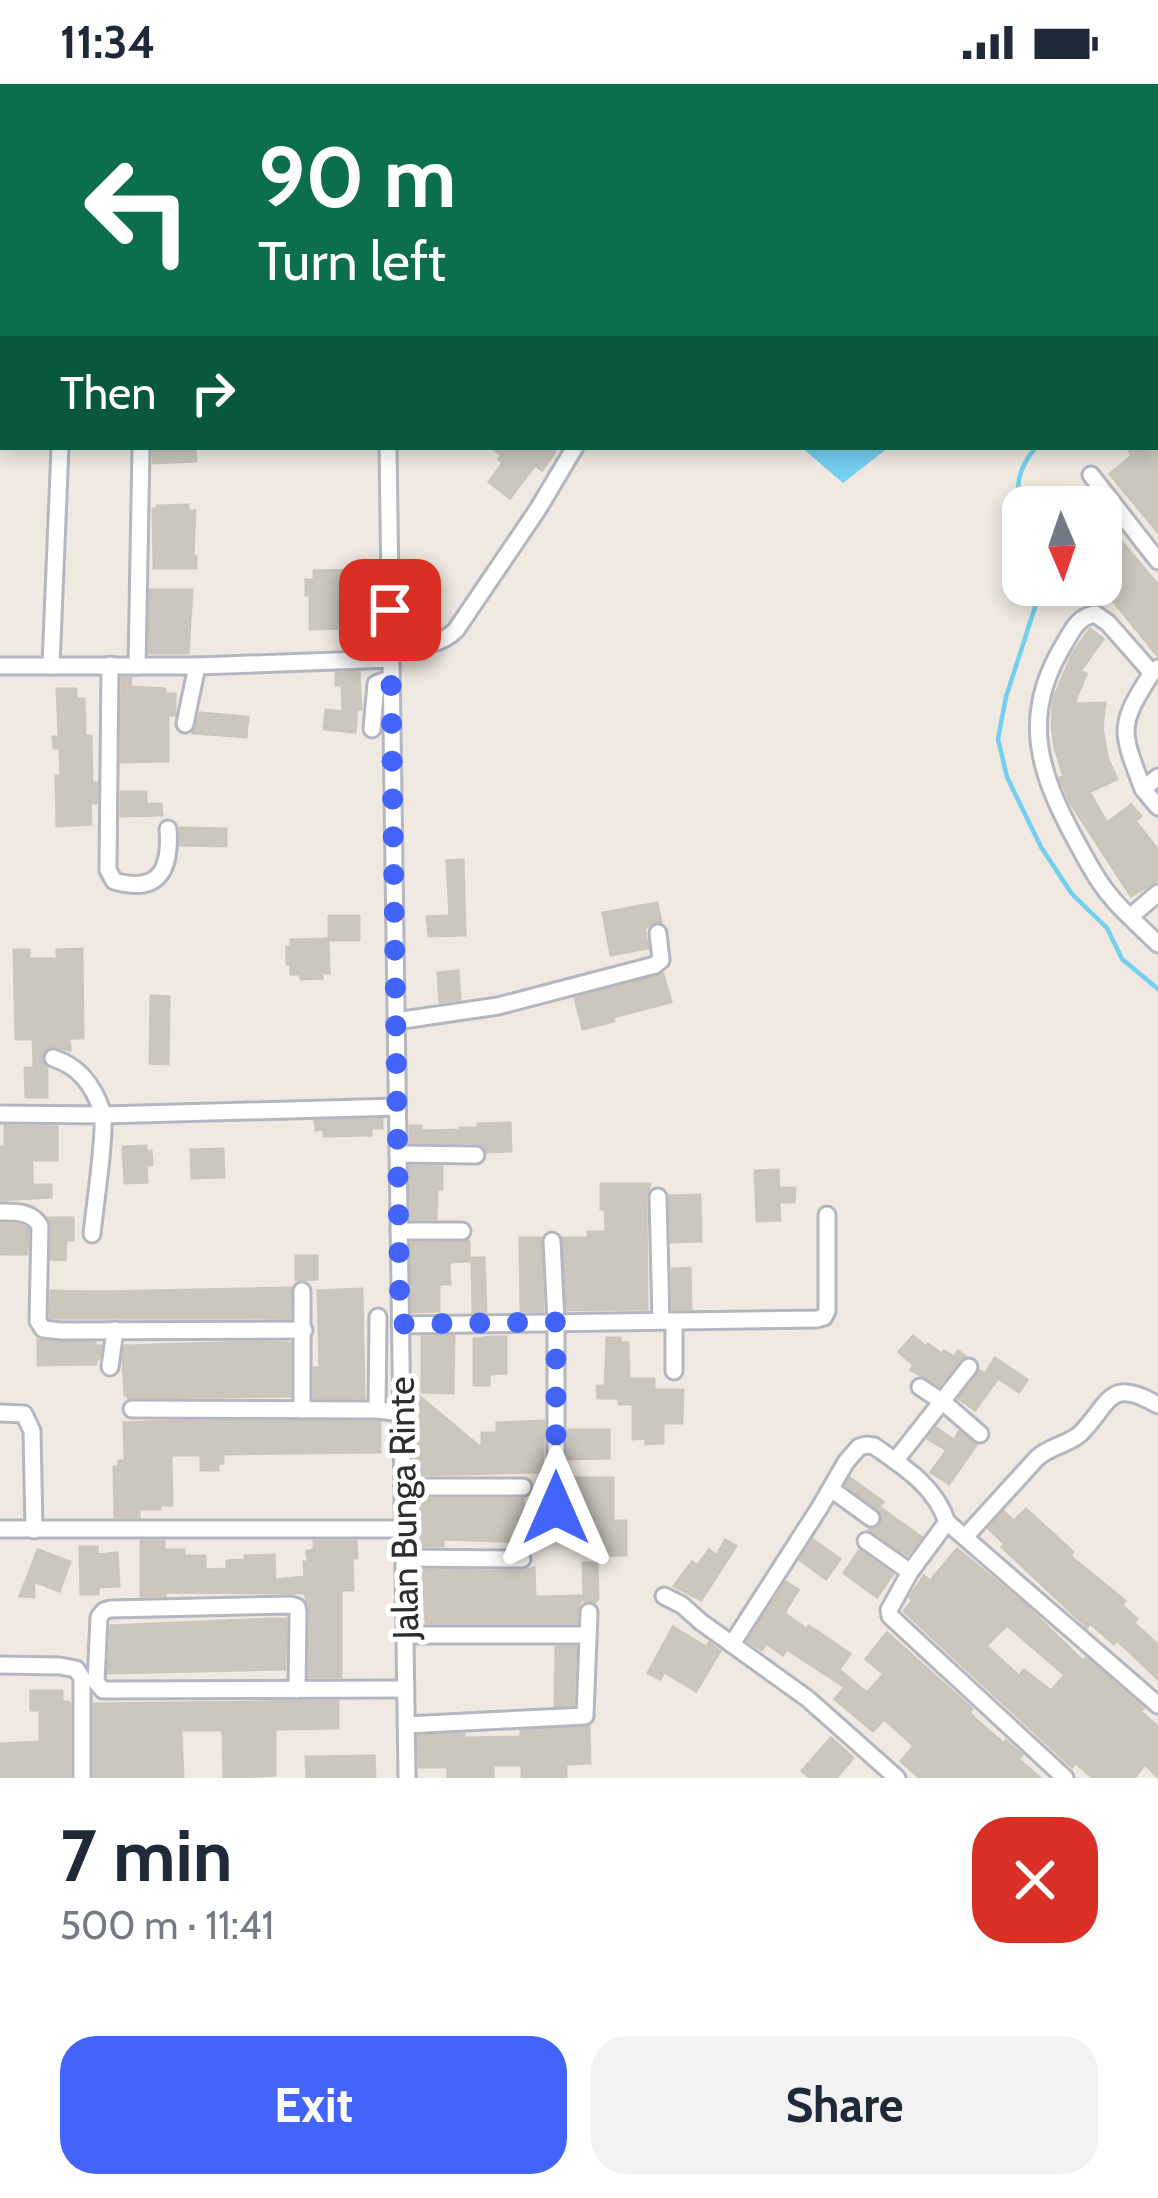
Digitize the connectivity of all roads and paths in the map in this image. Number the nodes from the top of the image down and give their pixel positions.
1 (60, 450) edge
2 (141, 450) edge
3 (388, 450) edge
4 (573, 450) edge
5 (1091, 476) dead end
6 (1158, 561) edge
7 (391, 655) junction
8 (110, 665) junction
9 (0, 666) edge
10 (51, 666) junction
11 (136, 666) junction
12 (197, 666) junction
13 (1155, 670) edge
14 (391, 678) junction
15 (185, 724) dead end
16 (372, 729) dead end
17 (1158, 777) edge
18 (1143, 789) junction
19 (1158, 807) edge
20 (168, 829) dead end
21 (1158, 893) edge
22 (1130, 917) junction
23 (658, 933) dead end
24 (1158, 944) edge
25 (396, 1022) junction
26 (53, 1058) dead end
27 (397, 1107) junction
28 (0, 1114) edge
29 (104, 1115) junction
30 (398, 1154) junction
31 (476, 1155) dead end
32 (658, 1197) dead end
33 (0, 1212) edge
34 (827, 1215) dead end
35 (399, 1231) junction
36 (462, 1231) dead end
37 (92, 1234) dead end
38 (552, 1241) dead end
39 (302, 1292) dead end
40 (378, 1318) dead end
41 (667, 1320) junction
42 (556, 1322) junction
43 (400, 1324) junction
44 (115, 1330) junction
45 (304, 1330) junction
46 (110, 1367) dead end
47 (969, 1367) dead end
48 (674, 1371) dead end
49 (920, 1387) dead end
50 (943, 1402) junction
51 (1158, 1405) edge
52 (133, 1409) dead end
53 (377, 1409) junction
54 (302, 1410) junction
55 (0, 1413) edge
56 (402, 1413) junction
57 (980, 1434) dead end
58 (895, 1461) junction
59 (403, 1487) junction
60 (523, 1487) dead end
61 (831, 1489) junction
62 (556, 1508) dead end
63 (871, 1518) dead end
64 (947, 1522) junction
65 (0, 1528) edge
66 (404, 1529) junction
67 (34, 1530) junction
68 (966, 1536) junction
69 (866, 1540) dead end
70 (404, 1558) junction
71 (522, 1559) dead end
72 (910, 1572) junction
73 (664, 1596) dead end
74 (589, 1612) dead end
75 (405, 1635) junction
76 (588, 1635) junction
77 (732, 1644) junction
78 (0, 1665) edge
79 (406, 1689) junction
80 (297, 1690) junction
81 (1158, 1706) edge
82 (406, 1726) junction
83 (82, 1778) edge
84 (407, 1778) edge
85 (897, 1778) edge
86 (1065, 1778) edge

1 - 10 street
2 - 11 street
3 - 7 street, Jalan Bunga Rinte
4 - 7 street
5 - 6 street
7 - 12 street
7 - 14 street, Jalan Bunga Rinte
8 - 10 street
8 - 11 street
8 - 20 street
9 - 10 street
11 - 12 street
12 - 15 street
13 - 18 street
13 - 22 street
14 - 16 street
14 - 25 street, Jalan Bunga Rinte
17 - 18 street
18 - 19 street
21 - 22 street
22 - 24 street
23 - 25 street
25 - 27 street, Jalan Bunga Rinte
26 - 29 street
27 - 29 street
27 - 30 street, Jalan Bunga Rinte
28 - 29 street
29 - 37 street
30 - 31 street
30 - 35 street, Jalan Bunga Rinte
32 - 41 street
33 - 44 street
34 - 41 street
35 - 36 street
35 - 43 street, Jalan Bunga Rinte
38 - 42 street
39 - 45 street
40 - 53 street
41 - 42 street
41 - 48 street
42 - 43 street
42 - 62 street
43 - 56 street, Jalan Bunga Rinte
44 - 45 street
44 - 46 street
45 - 54 street
47 - 50 street
49 - 50 street
50 - 57 street
50 - 58 street
51 - 68 street
52 - 54 street
53 - 54 street
53 - 56 street
55 - 67 street
56 - 59 street, Jalan Bunga Rinte
58 - 61 street
58 - 64 street
59 - 60 street
59 - 66 street, Jalan Bunga Rinte
61 - 63 street
61 - 77 street
64 - 68 street
64 - 72 street
65 - 67 street
66 - 67 street
66 - 70 street, Jalan Bunga Rinte
68 - 81 street
69 - 72 street
70 - 71 street
70 - 75 street, Jalan Bunga Rinte
72 - 86 street
73 - 77 street
74 - 76 street
75 - 76 street
75 - 79 street, Jalan Bunga Rinte
76 - 82 street
77 - 85 street
78 - 83 street
79 - 80 street
79 - 82 street, Jalan Bunga Rinte
80 - 80 street
82 - 84 street, Jalan Bunga Rinte

